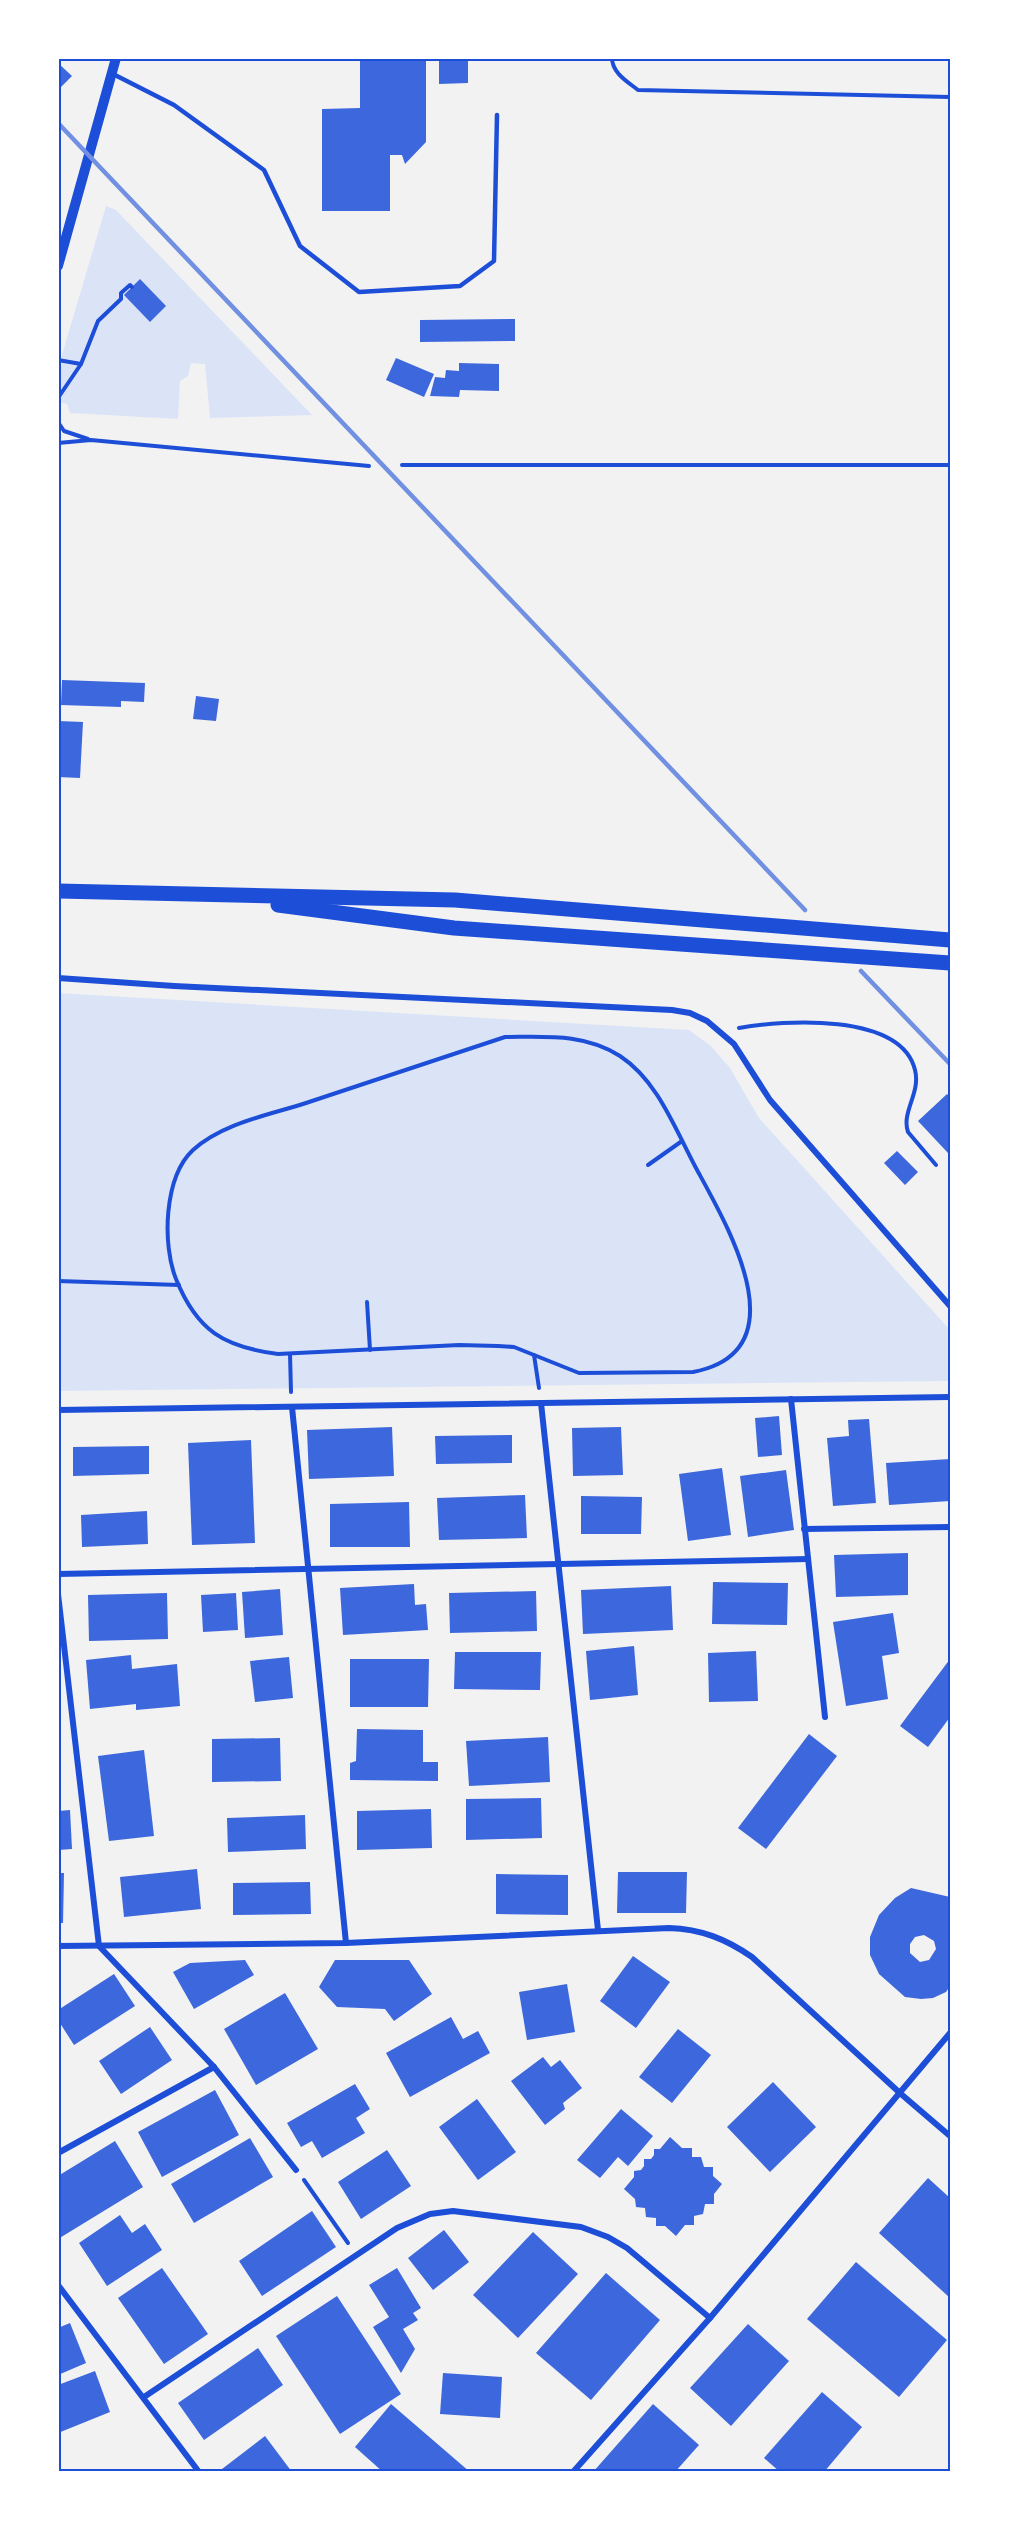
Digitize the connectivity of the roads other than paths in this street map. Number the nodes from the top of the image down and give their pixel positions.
1 (116, 58) edge
2 (111, 73) junction
3 (496, 115) dead end
4 (58, 266) edge
5 (58, 891) edge
6 (198, 895) junction
7 (951, 940) edge
8 (951, 963) edge
9 (58, 978) edge
10 (951, 1306) edge
11 (951, 1396) edge
12 (791, 1399) junction
13 (541, 1403) junction
14 (292, 1407) junction
15 (58, 1410) edge
16 (951, 1527) edge
17 (804, 1529) junction
18 (808, 1558) junction
19 (559, 1564) junction
20 (308, 1568) junction
21 (58, 1574) edge
22 (58, 1594) edge
23 (825, 1717) dead end
24 (598, 1930) junction
25 (346, 1943) junction
26 (58, 1946) edge
27 (99, 1946) junction
28 (951, 2033) edge
29 (214, 2067) junction
30 (901, 2094) junction
31 (951, 2136) edge
32 (58, 2153) edge
33 (296, 2170) road end
34 (58, 2284) edge
35 (710, 2318) junction
36 (144, 2397) junction
37 (199, 2472) edge
38 (573, 2472) edge

1 - 2 street
2 - 3 lane
2 - 4 street
5 - 6 main road
6 - 7 main road
6 - 8 main road
9 - 10 street
11 - 12 street
12 - 13 street
12 - 17 street
13 - 14 street
13 - 19 street
14 - 15 street
14 - 20 street
16 - 17 street
17 - 18 street
18 - 19 street
18 - 23 street
19 - 20 street
19 - 24 street
20 - 21 street
20 - 25 street
22 - 27 street
24 - 25 street
24 - 30 street
25 - 27 street
26 - 27 street
27 - 29 street
28 - 30 street
29 - 32 street
29 - 33 street
30 - 31 street
30 - 35 street
34 - 36 street
35 - 36 street
35 - 38 street
36 - 37 street

